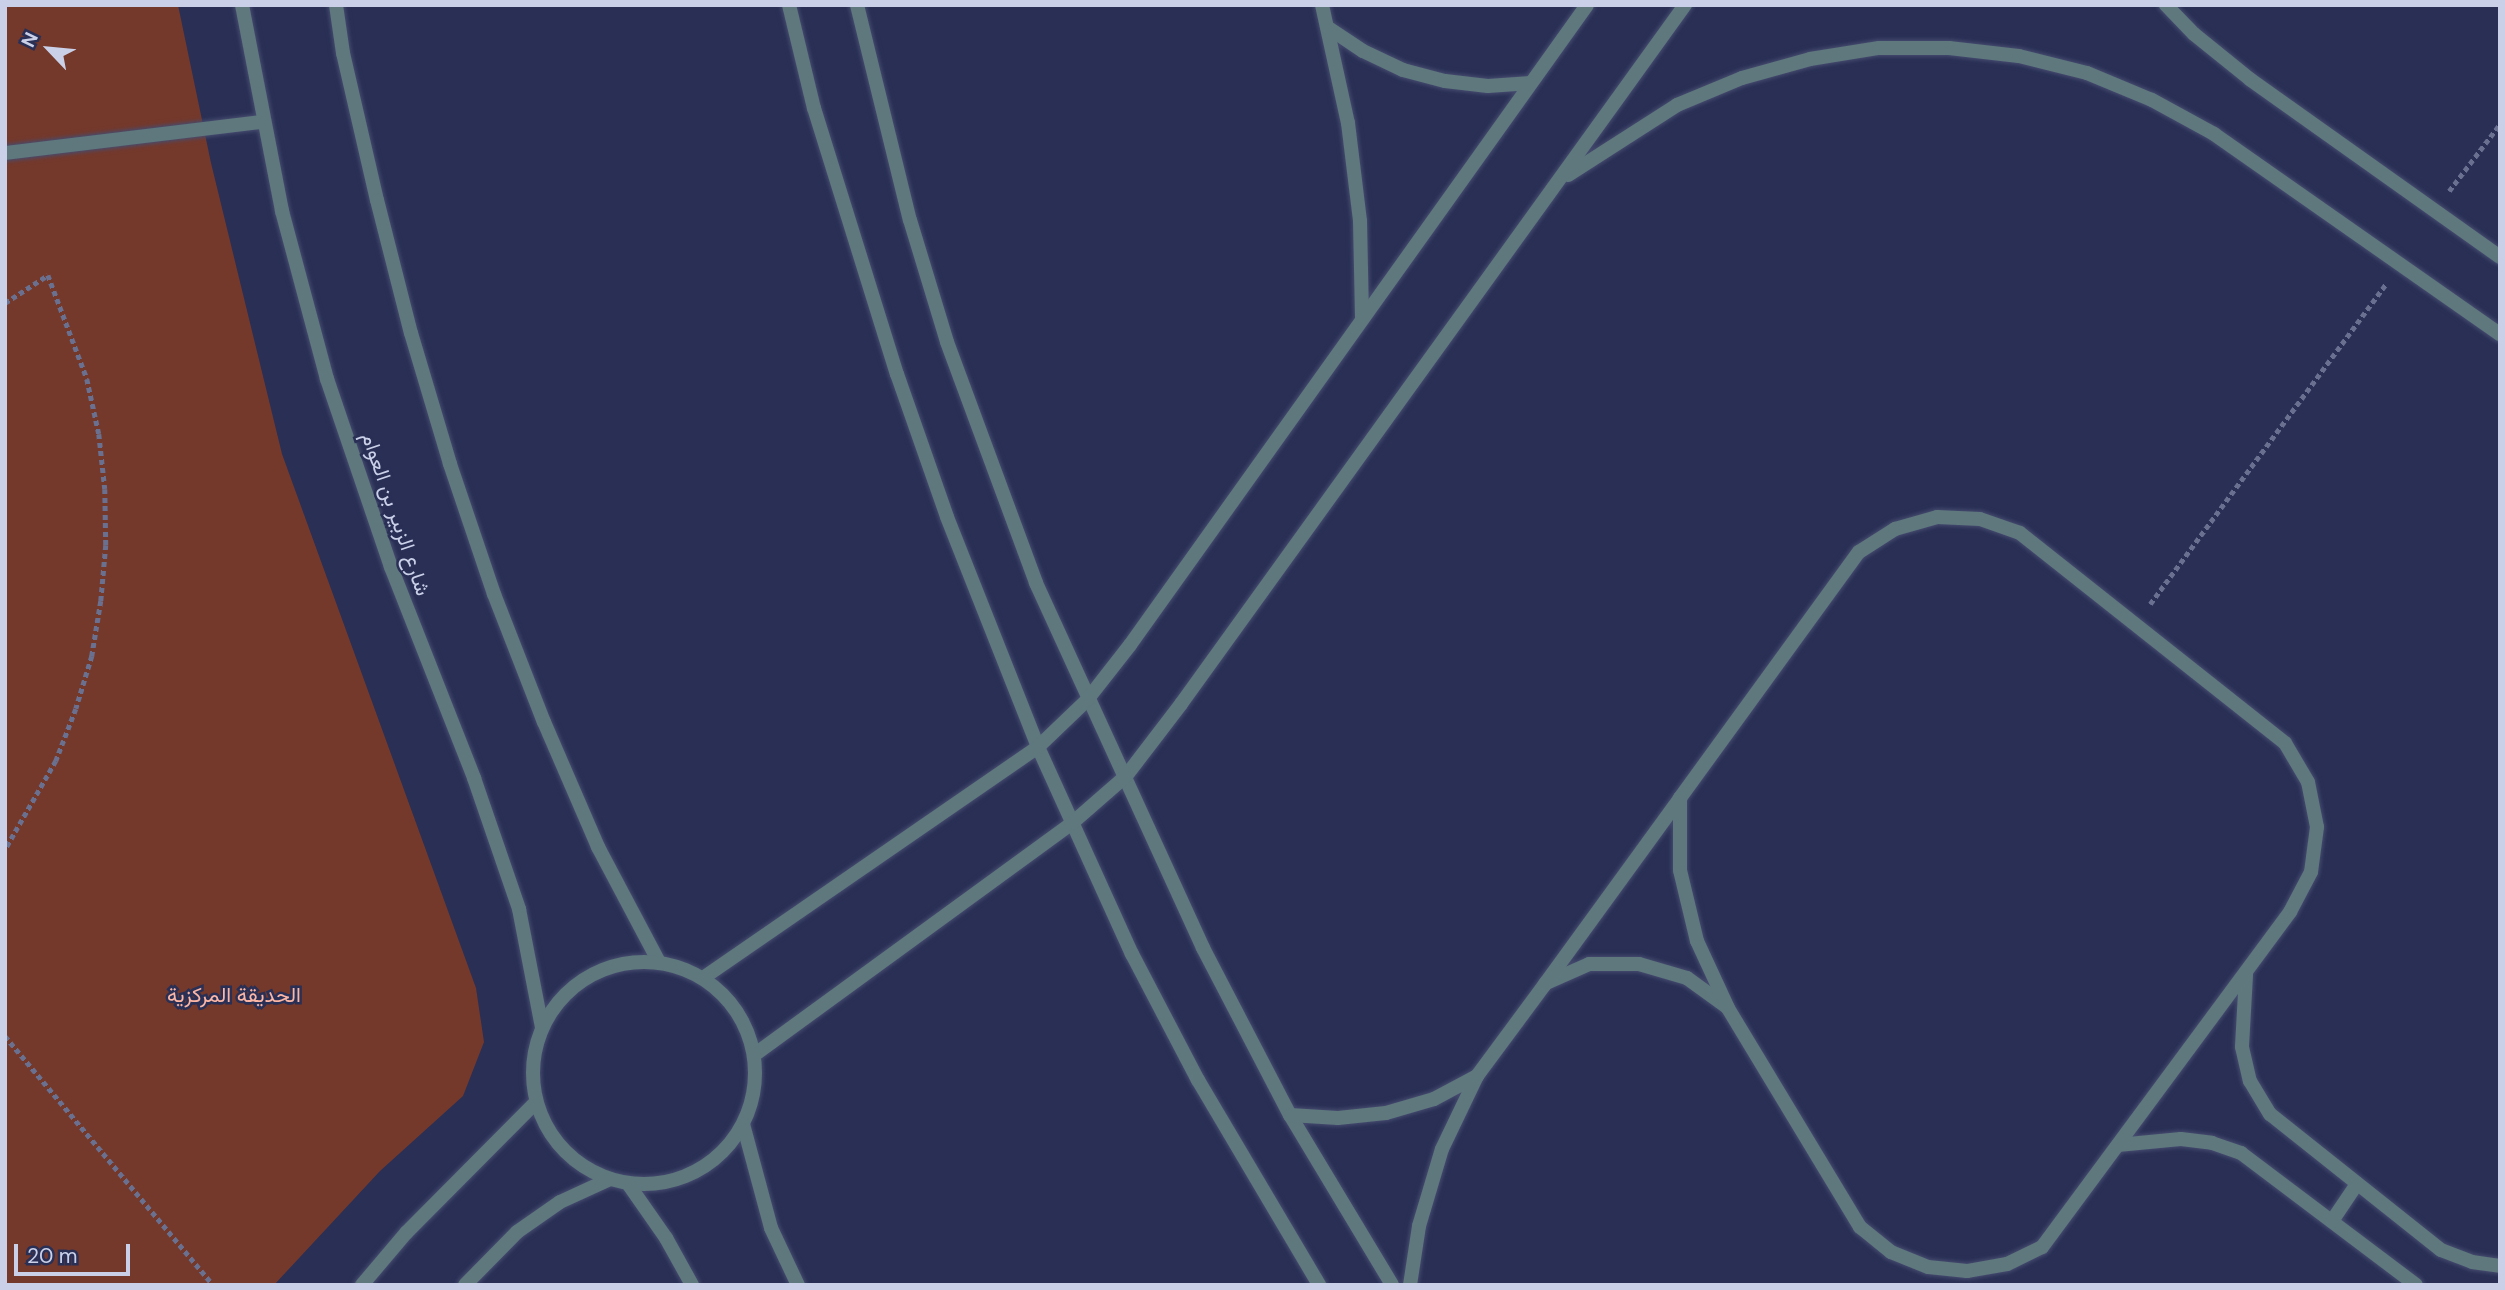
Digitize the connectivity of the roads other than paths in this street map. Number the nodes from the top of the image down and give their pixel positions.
1 (242, 5) edge
2 (336, 5) edge
3 (789, 5) edge
4 (857, 5) edge
5 (1322, 5) edge
6 (1587, 5) edge
7 (1685, 5) edge
8 (2166, 5) edge
9 (1327, 27) junction
10 (1531, 83) junction
11 (263, 122) junction
12 (5, 153) edge
13 (1558, 182) junction
14 (2500, 257) edge
15 (1362, 319) junction
16 (2500, 334) edge
17 (1087, 700) junction
18 (1038, 747) junction
19 (1126, 776) junction
20 (1679, 798) junction
21 (1071, 824) junction
22 (659, 962) junction
23 (2246, 972) junction
24 (703, 978) junction
25 (1545, 984) junction
26 (1728, 1008) junction
27 (542, 1027) junction
28 (754, 1055) junction
29 (1477, 1076) junction
30 (536, 1102) junction
31 (1290, 1115) junction
32 (743, 1124) junction
33 (2118, 1145) junction
34 (608, 1180) junction
35 (2357, 1184) junction
36 (629, 1185) junction
37 (2332, 1221) junction
38 (2500, 1266) edge
39 (362, 1285) edge
40 (465, 1285) edge
41 (692, 1285) edge
42 (798, 1285) edge
43 (1319, 1285) edge
44 (1392, 1285) edge
45 (1410, 1285) edge
46 (2416, 1285) edge

1 - 11 street, شارع الزبير بن العوام
2 - 22 street
3 - 18 street
4 - 17 street
5 - 9 street
6 - 10 street
7 - 13 street
8 - 14 street
9 - 10 street
9 - 15 street
10 - 15 street
11 - 12 street
11 - 27 street, شارع الزبير بن العوام
13 - 16 street
13 - 19 street
15 - 17 street
17 - 18 street
17 - 19 street
18 - 21 street
18 - 24 street
19 - 21 street
19 - 31 street
20 - 23 street
20 - 25 street
20 - 26 street
21 - 28 street
21 - 43 street
22 - 24 street
22 - 27 street
23 - 33 street
23 - 35 street
24 - 28 street
25 - 26 street
25 - 29 street
26 - 33 street
27 - 30 street
28 - 32 street
29 - 31 street
29 - 45 street
30 - 34 street
30 - 39 street
31 - 44 street
32 - 36 street
32 - 42 street
33 - 37 street
34 - 36 street
34 - 40 street
35 - 37 street
35 - 38 street
36 - 41 street
37 - 46 street

